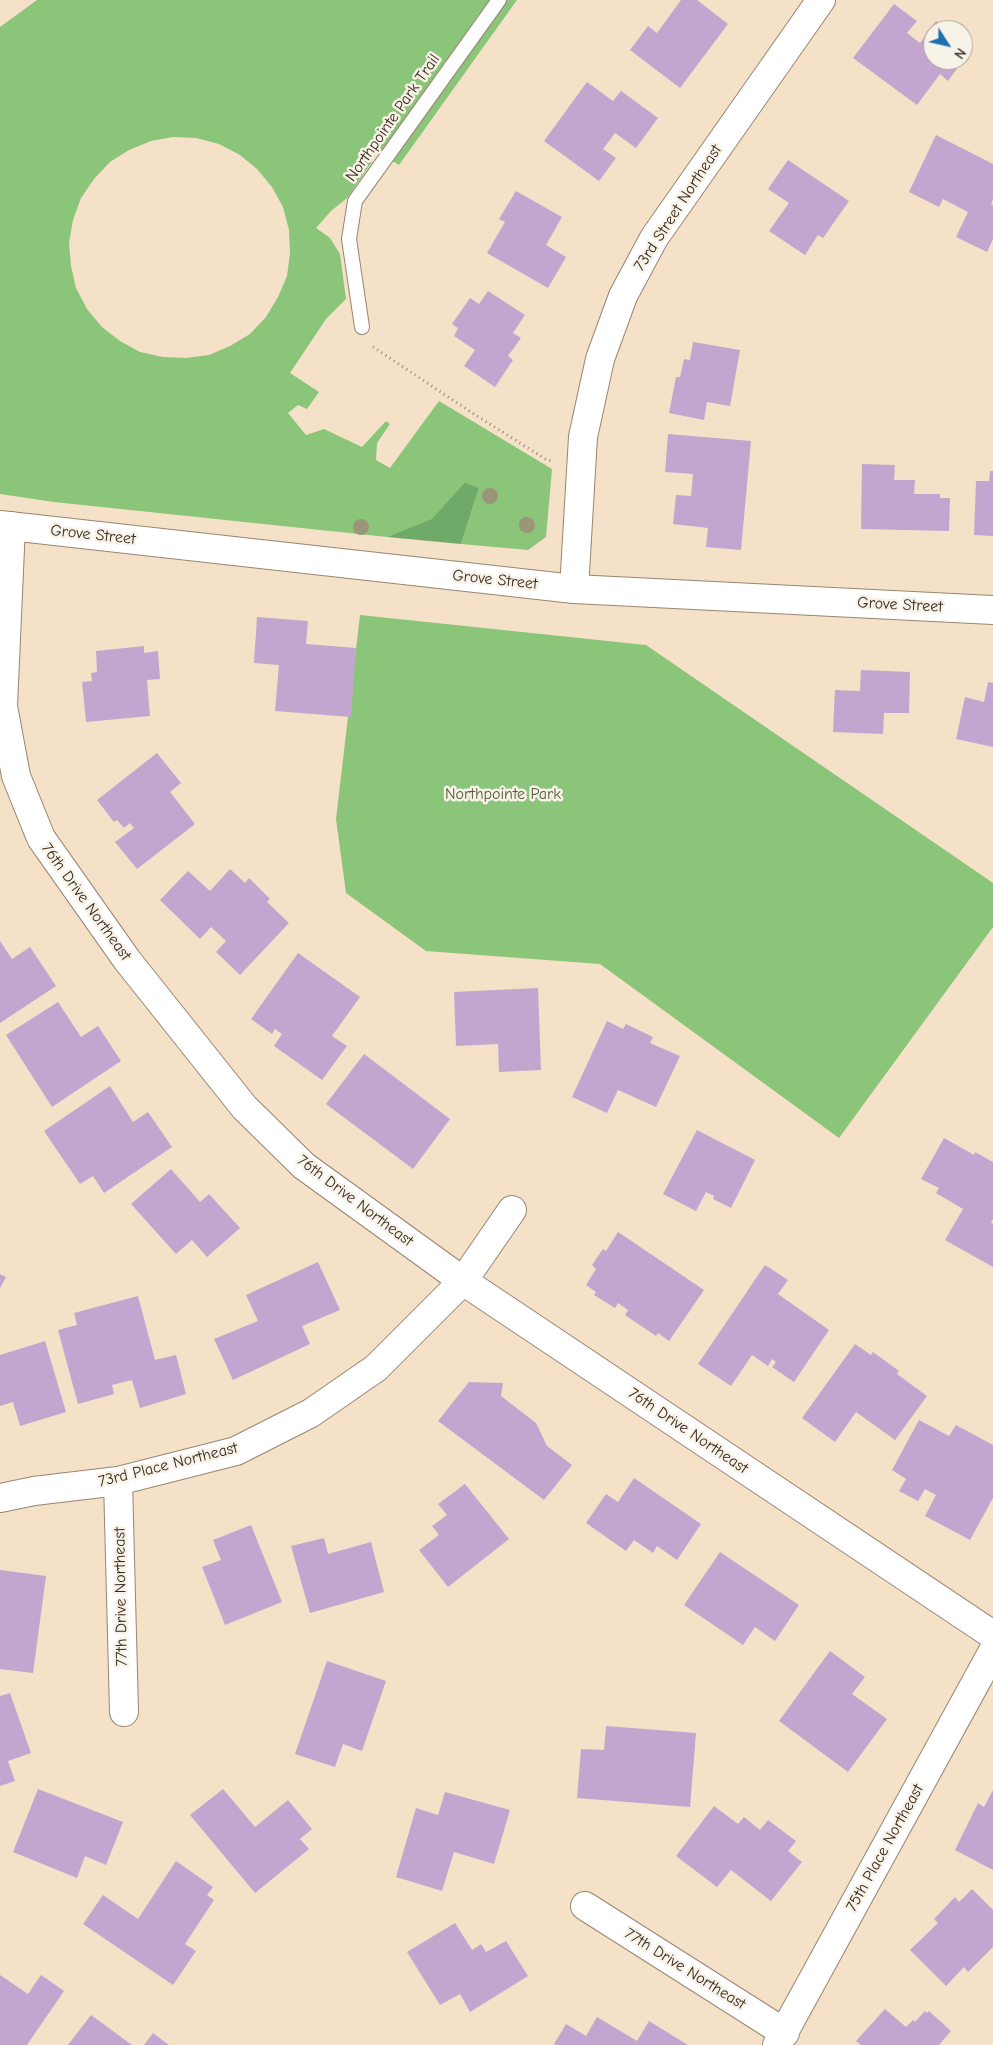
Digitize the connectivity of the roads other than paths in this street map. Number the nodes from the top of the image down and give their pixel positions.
1 (498, 0) edge
2 (820, 0) edge
3 (362, 327) road end
4 (6, 525) edge
5 (574, 589) junction
6 (993, 610) edge
7 (512, 1210) dead end
8 (463, 1281) junction
9 (118, 1481) junction
10 (0, 1498) edge
11 (993, 1635) edge
12 (993, 1651) edge
13 (124, 1712) dead end
14 (585, 1906) dead end
15 (781, 2039) edge

1 - 3 lane, Northpointe Park Trail
2 - 5 street, 73rd Street Northeast
4 - 5 street, Grove Street
4 - 8 street, 76th Drive Northeast
5 - 6 street, Grove Street
7 - 8 street, 73rd Place Northeast
8 - 9 street, 73rd Place Northeast
8 - 11 street, 76th Drive Northeast
9 - 10 street, 73rd Place Northeast
9 - 13 street, 77th Drive Northeast
12 - 15 street, 75th Place Northeast
14 - 15 street, 77th Drive Northeast

